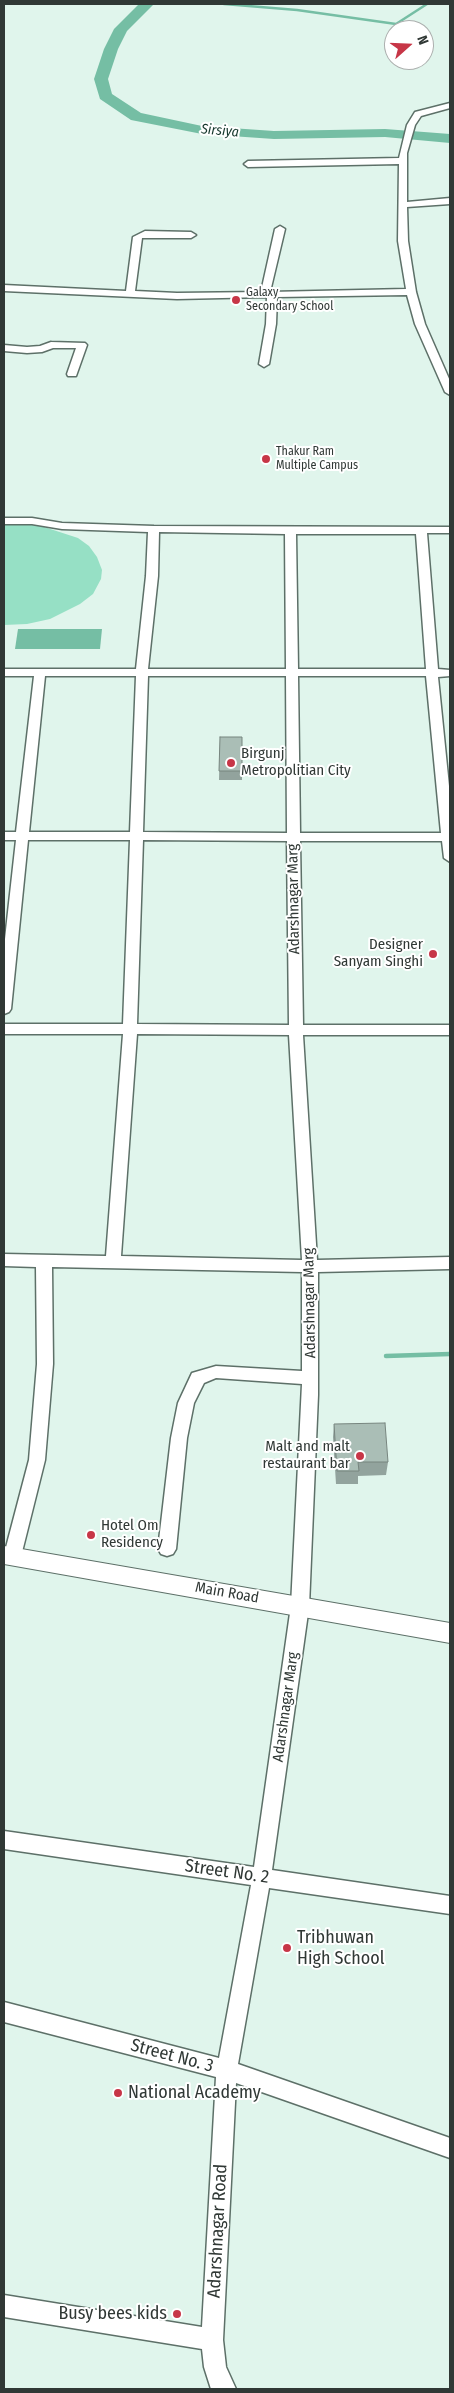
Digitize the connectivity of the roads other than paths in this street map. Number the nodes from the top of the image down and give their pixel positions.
1 (450, 106) edge
2 (403, 157) junction
3 (248, 164) dead end
4 (450, 201) edge
5 (404, 204) junction
6 (280, 229) dead end
7 (190, 235) dead end
8 (4, 288) edge
9 (411, 292) junction
10 (130, 294) junction
11 (269, 294) junction
12 (4, 348) edge
13 (264, 364) dead end
14 (72, 374) dead end
15 (448, 378) edge
16 (450, 392) edge
17 (4, 521) edge
18 (154, 529) junction
19 (421, 530) junction
20 (450, 530) edge
21 (290, 531) junction
22 (142, 671) junction
23 (4, 672) edge
24 (40, 672) junction
25 (291, 672) junction
26 (432, 673) junction
27 (450, 673) edge
28 (23, 835) junction
29 (137, 835) junction
30 (4, 836) edge
31 (293, 836) junction
32 (449, 836) edge
33 (450, 858) edge
34 (4, 1009) edge
35 (4, 1029) edge
36 (130, 1029) junction
37 (296, 1029) junction
38 (450, 1030) edge
39 (4, 1260) edge
40 (44, 1261) junction
41 (113, 1262) junction
42 (450, 1263) edge
43 (310, 1266) junction
44 (310, 1378) junction
45 (167, 1550) dead end
46 (8, 1555) edge
47 (300, 1606) junction
48 (450, 1633) edge
49 (4, 1840) edge
50 (262, 1876) junction
51 (450, 1905) edge
52 (4, 2012) edge
53 (227, 2070) junction
54 (450, 2148) edge
55 (4, 2306) edge
56 (212, 2340) junction
57 (225, 2389) edge

1 - 2 street
2 - 3 street
2 - 5 street
4 - 5 street
5 - 9 street
6 - 11 street
7 - 10 street
8 - 10 street
9 - 11 street
9 - 15 street
10 - 11 street
11 - 13 street
12 - 14 street
15 - 16 street
17 - 18 street
18 - 21 street
18 - 22 street
19 - 20 street
19 - 21 street
19 - 26 street
21 - 25 street, Adarshnagar Marg
22 - 24 street
22 - 25 street
22 - 29 street
23 - 24 street
24 - 28 street
25 - 26 street
25 - 31 street, Adarshnagar Marg
26 - 27 street
26 - 32 street
28 - 29 street
28 - 30 street
28 - 34 street
29 - 31 street
29 - 36 street
31 - 32 street
31 - 37 street, Adarshnagar Marg
32 - 33 street
35 - 36 street
36 - 37 street
36 - 41 street
37 - 38 street
37 - 43 street, Adarshnagar Marg
39 - 40 street
40 - 41 street
40 - 46 street
41 - 43 street
42 - 43 street
43 - 44 street, Adarshnagar Marg
44 - 45 street
44 - 47 street, Adarshnagar Marg
46 - 47 main road, Main Road
47 - 48 main road, Main Road
47 - 50 street, Adarshnagar Marg
49 - 50 street, Street No. 2
50 - 51 street, Street No. 2
50 - 53 street, Adarshnagar Marg
52 - 53 street, Street No. 3
53 - 54 street, Street No. 3
53 - 56 street, Adarshnagar Road
55 - 56 street
56 - 57 street, Adarshnagar Road

